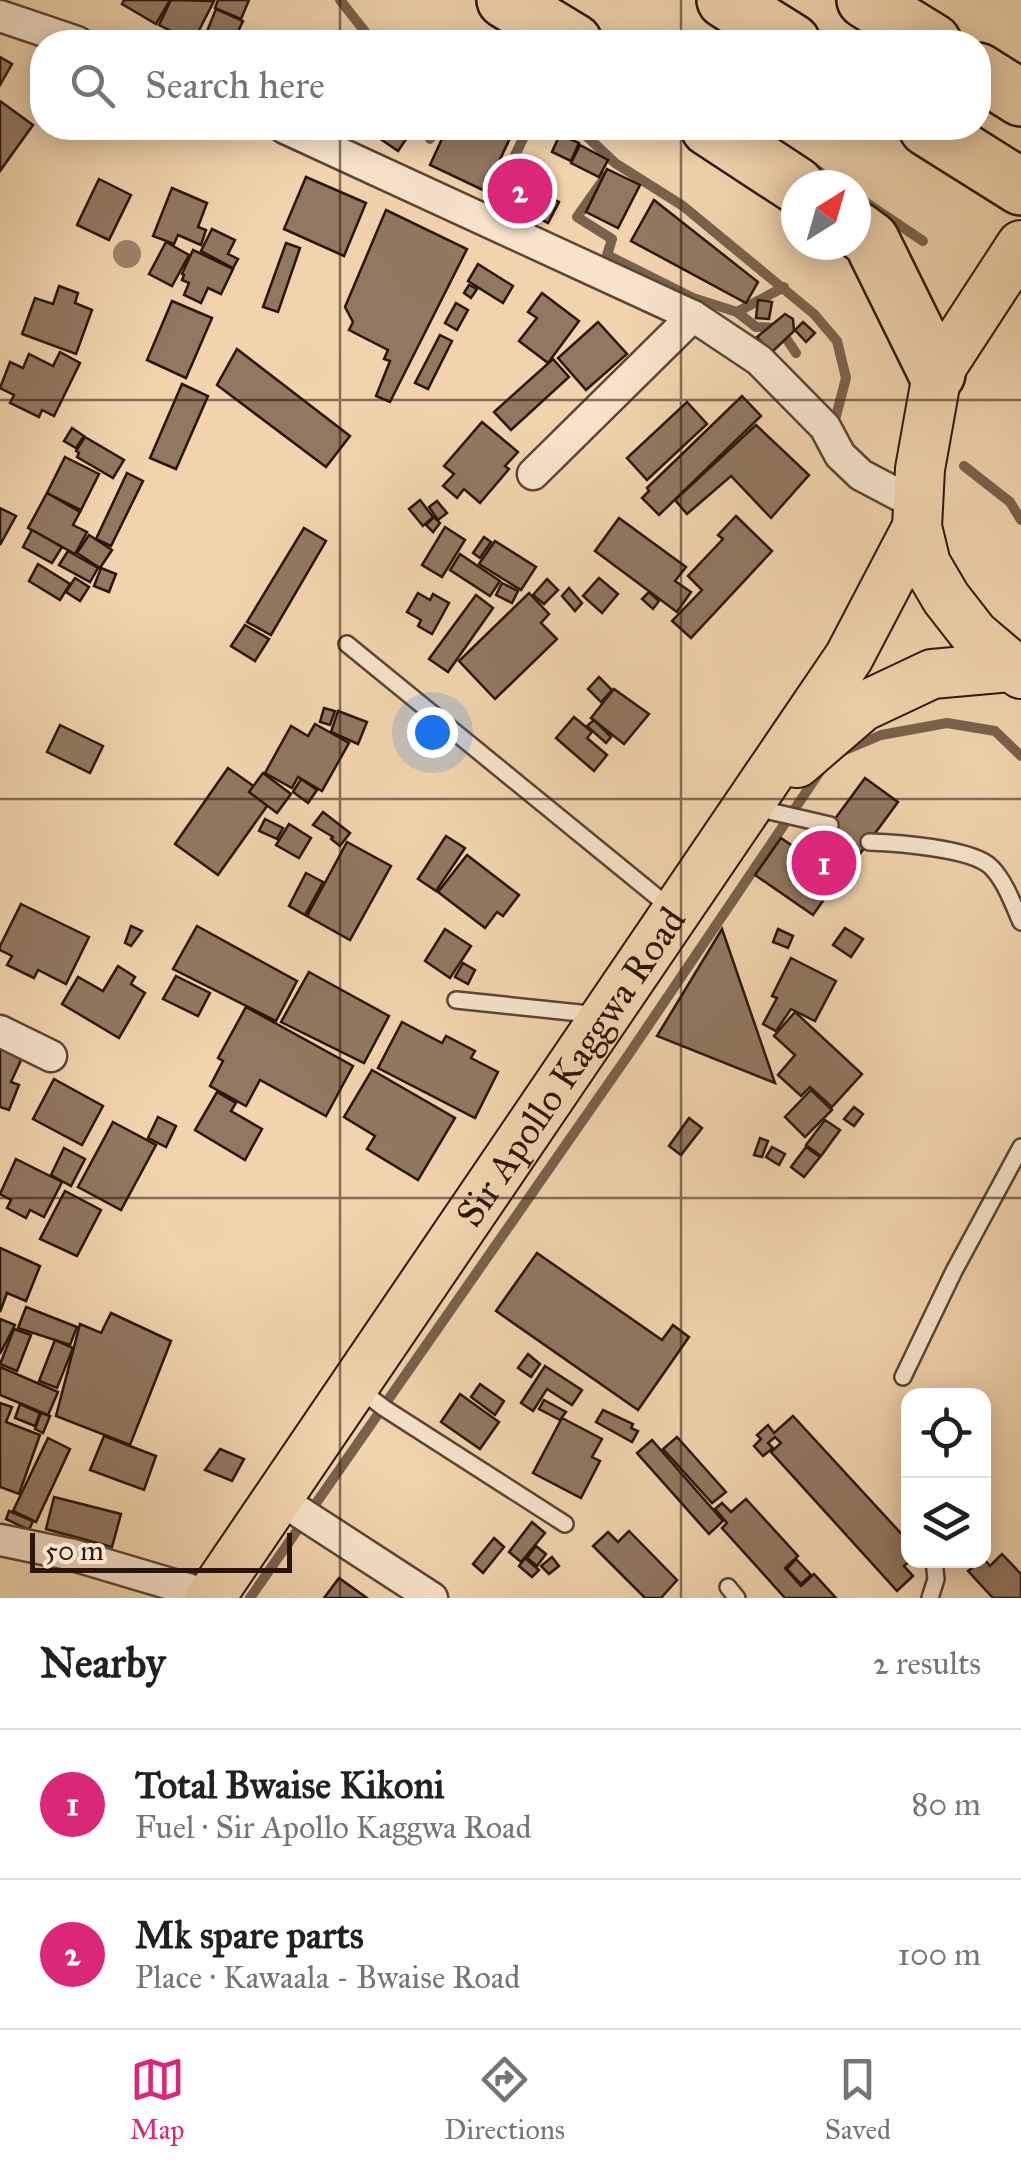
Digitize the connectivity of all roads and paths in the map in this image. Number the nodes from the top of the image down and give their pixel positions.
1 (504, 0) edge
2 (725, 0) edge
3 (865, 0) edge
4 (0, 16) edge
5 (41, 30) edge
6 (554, 30) edge
7 (773, 30) edge
8 (913, 30) edge
9 (991, 80) edge
10 (1021, 98) edge
11 (311, 140) edge
12 (727, 140) edge
13 (946, 140) edge
14 (1001, 174) edge
15 (781, 175) edge
16 (871, 240) edge
17 (1021, 246) edge
18 (693, 316) junction
19 (937, 374) junction
20 (533, 474) dead end
21 (917, 516) junction
22 (347, 644) dead end
23 (1015, 670) edge
24 (747, 806) junction
25 (830, 825) dead end
26 (869, 842) dead end
27 (674, 912) junction
28 (1021, 922) edge
29 (456, 1000) dead end
30 (603, 1016) junction
31 (0, 1031) edge
32 (52, 1056) dead end
33 (1021, 1147) edge
34 (904, 1377) dead end
35 (354, 1385) junction
36 (278, 1498) junction
37 (565, 1524) dead end
38 (0, 1540) edge
39 (935, 1568) edge
40 (210, 1597) edge
41 (432, 1598) edge
42 (930, 1598) edge

1 - 6 highway
2 - 7 highway
3 - 8 highway
4 - 5 street
9 - 10 highway
11 - 18 street
12 - 15 highway
13 - 14 highway
16 - 19 highway
17 - 19 main road
18 - 20 street
18 - 21 street
19 - 21 main road
21 - 23 main road
21 - 24 main road, Sir Apollo Kaggwa Road
22 - 27 lane
23 - 24 main road
24 - 25 lane
24 - 27 main road, Sir Apollo Kaggwa Road
26 - 28 lane
27 - 30 main road, Sir Apollo Kaggwa Road
29 - 30 lane
30 - 35 main road, Sir Apollo Kaggwa Road
31 - 32 street
33 - 34 lane
35 - 36 main road, Sir Apollo Kaggwa Road
35 - 37 lane
36 - 40 main road, Sir Apollo Kaggwa Road
36 - 41 street
38 - 40 street
39 - 42 lane

